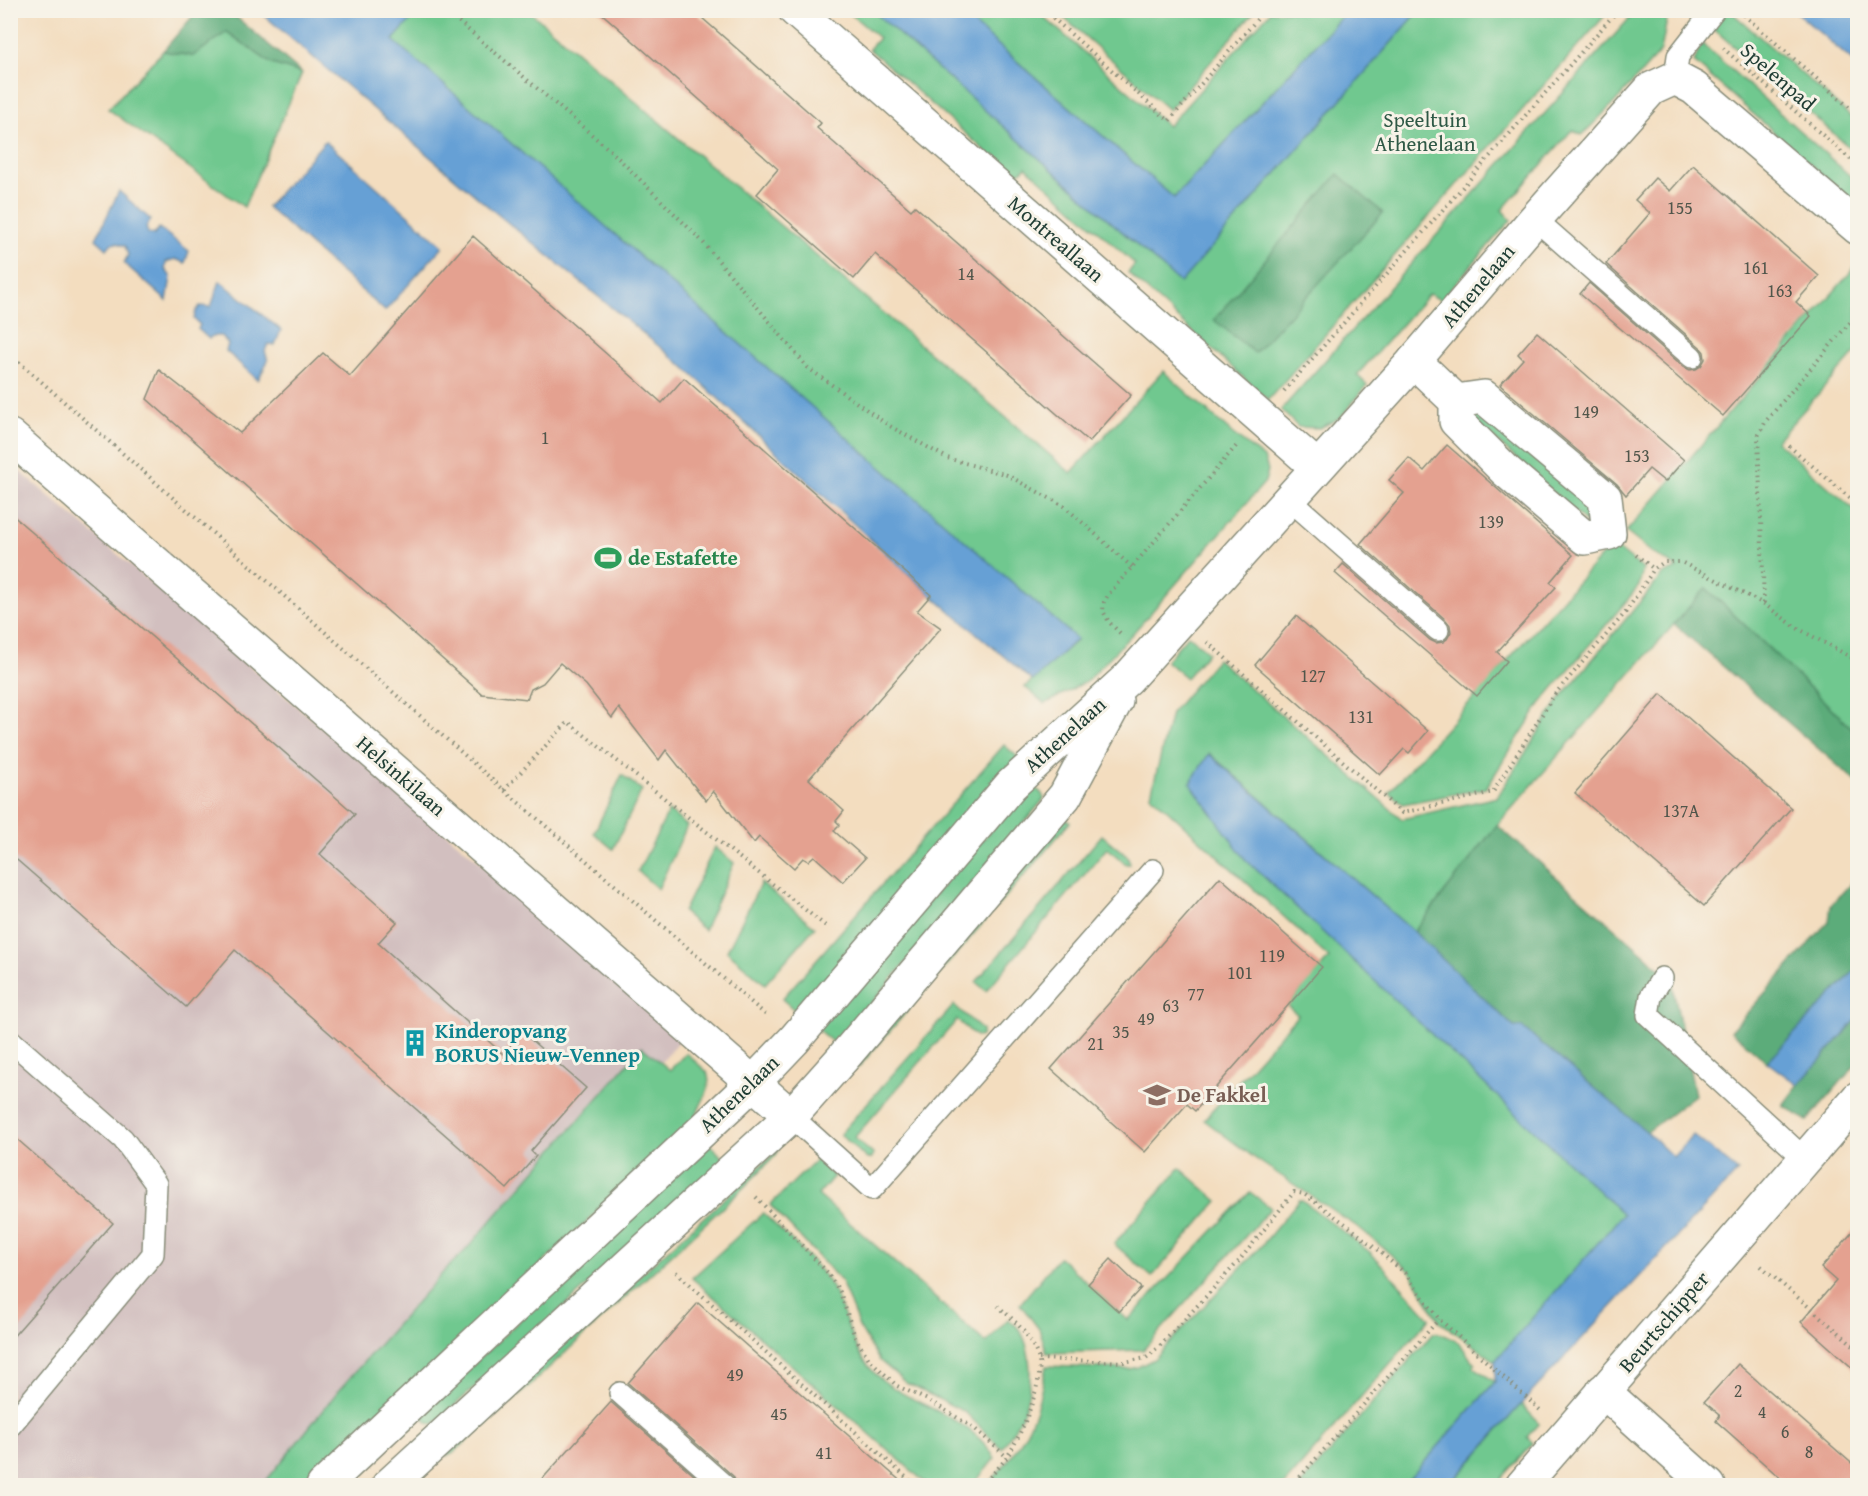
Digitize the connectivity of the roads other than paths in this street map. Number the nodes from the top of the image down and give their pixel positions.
1 (795, 10) edge
2 (1714, 10) edge
3 (1675, 78) junction
4 (1535, 219) junction
5 (1857, 228) edge
6 (1692, 357) dead end
7 (1414, 361) junction
8 (1456, 401) junction
9 (10, 436) edge
10 (1317, 467) junction
11 (1289, 499) junction
12 (1438, 630) dead end
13 (1128, 678) junction
14 (1153, 870) dead end
15 (1662, 978) dead end
16 (10, 1040) edge
17 (753, 1083) junction
18 (1857, 1098) edge
19 (791, 1116) junction
20 (1805, 1159) junction
21 (1603, 1391) junction
22 (620, 1393) dead end
23 (10, 1426) edge
24 (369, 1441) junction
25 (404, 1480) edge
26 (323, 1485) edge
27 (725, 1485) edge
28 (1522, 1485) edge
29 (1709, 1485) edge

1 - 10 street, Montreallaan
2 - 3 lane
3 - 4 street, Athenelaan
3 - 5 street
4 - 6 lane
4 - 7 street, Athenelaan
7 - 8 street
7 - 10 street, Athenelaan
8 - 8 street
9 - 17 street, Helsinkilaan
10 - 11 street, Athenelaan
11 - 12 lane
11 - 13 street, Athenelaan
13 - 17 street, Athenelaan
13 - 19 street, Athenelaan
14 - 19 lane
15 - 20 lane
16 - 23 lane
17 - 19 street, Helsinkilaan
17 - 24 street, Athenelaan
18 - 20 street, Beurtschipper
19 - 25 street, Athenelaan
20 - 21 street, Beurtschipper
21 - 28 street, Beurtschipper
21 - 29 street
22 - 27 lane
24 - 25 street
24 - 26 street, Athenelaan

